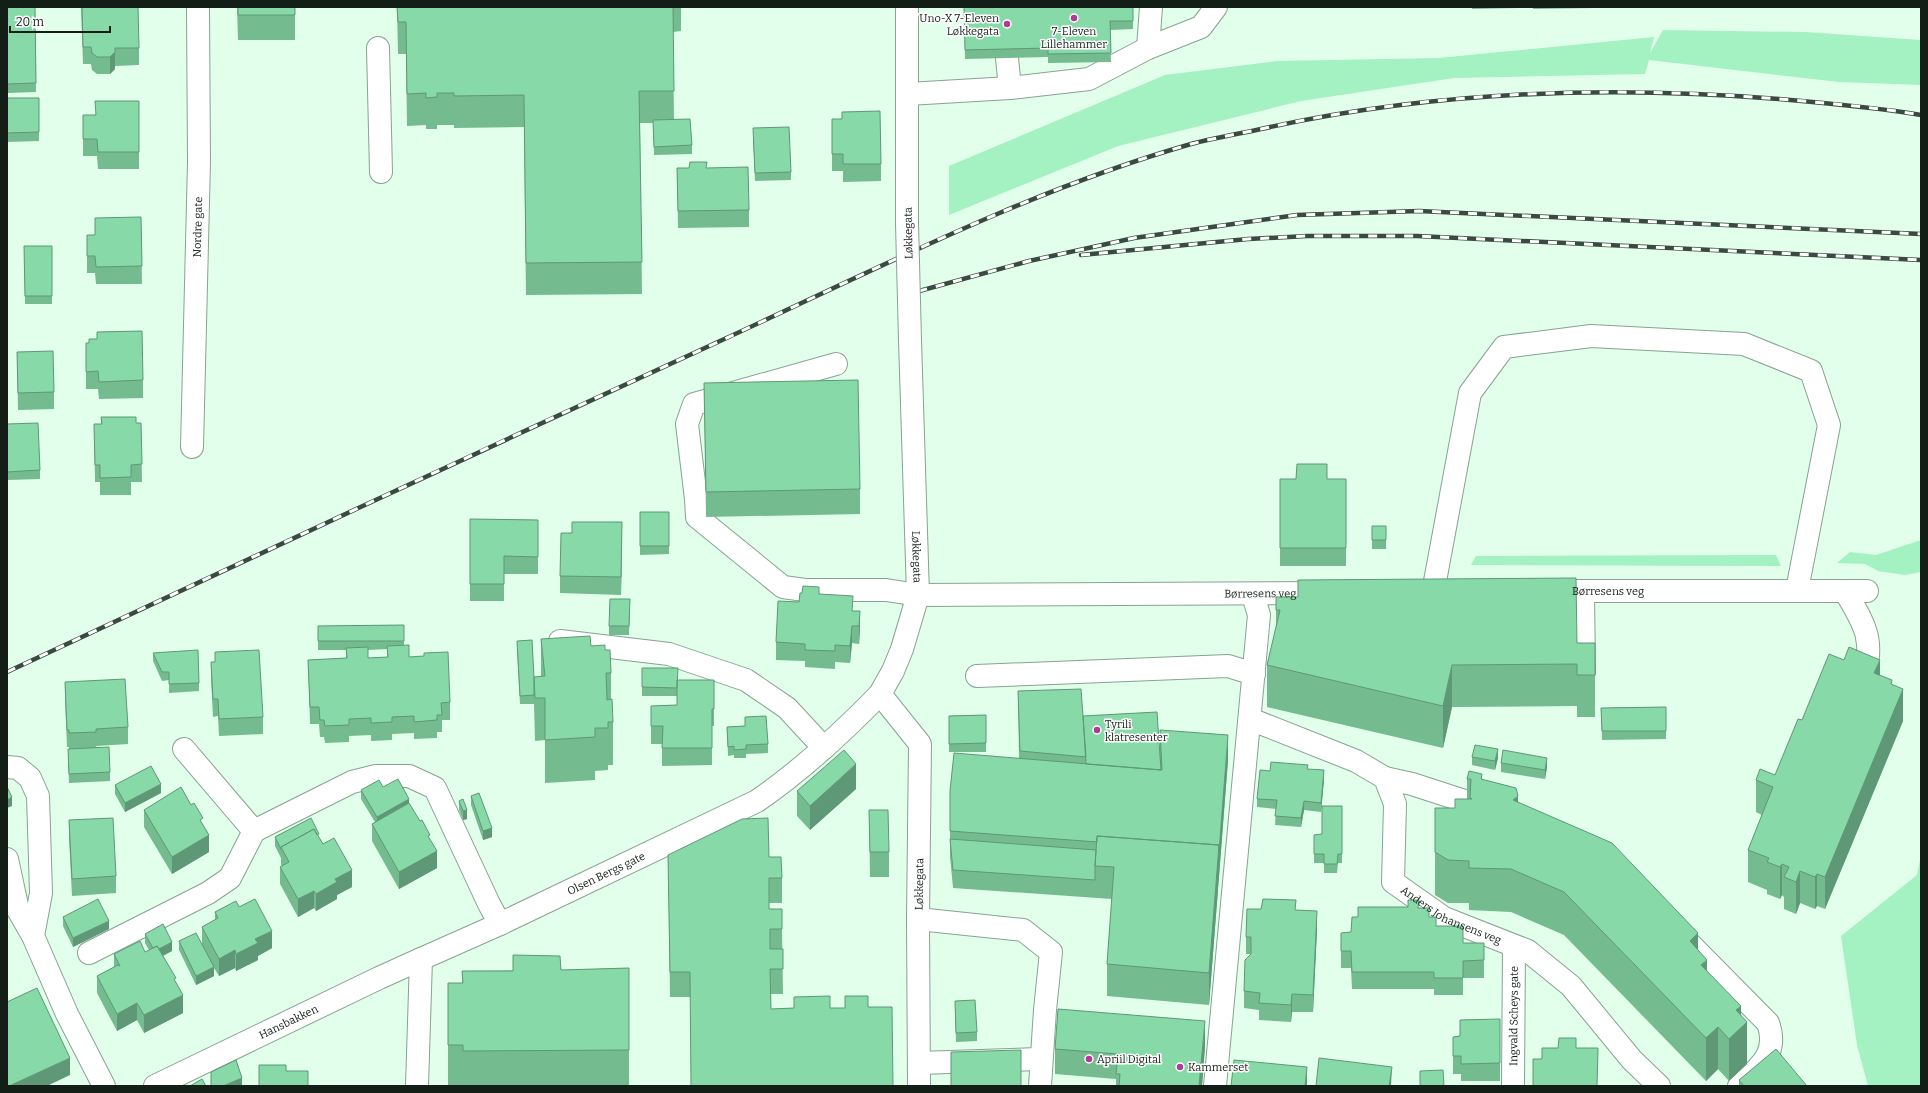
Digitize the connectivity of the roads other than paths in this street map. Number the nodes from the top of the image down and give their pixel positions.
1 (198, 7) edge
2 (907, 7) edge
3 (1151, 7) edge
4 (1216, 7) edge
5 (378, 48) dead end
6 (1148, 48) junction
7 (1007, 58) edge
8 (1010, 88) junction
9 (908, 94) junction
10 (381, 172) dead end
11 (836, 364) dead end
12 (192, 447) dead end
13 (1797, 590) junction
14 (1528, 591) edge
15 (1583, 591) junction
16 (1845, 591) junction
17 (1867, 591) dead end
18 (1409, 592) edge
19 (1433, 592) junction
20 (1456, 592) edge
21 (1347, 593) edge
22 (918, 595) junction
23 (1253, 595) junction
24 (554, 640) edge
25 (1254, 674) junction
26 (977, 676) dead end
27 (1864, 678) edge
28 (1584, 683) edge
29 (880, 694) junction
30 (1250, 719) junction
31 (824, 748) junction
32 (184, 749) dead end
33 (7, 767) edge
34 (1385, 778) junction
35 (1509, 816) edge
36 (254, 831) junction
37 (7, 858) edge
38 (918, 919) junction
39 (500, 924) junction
40 (1669, 924) edge
41 (33, 936) junction
42 (1514, 946) junction
43 (89, 953) dead end
44 (421, 959) junction
45 (1041, 1059) junction
46 (919, 1063) junction
47 (104, 1086) edge
48 (156, 1086) edge
49 (417, 1086) edge
50 (919, 1086) edge
51 (1040, 1086) edge
52 (1215, 1086) edge
53 (1513, 1086) edge
54 (1659, 1086) edge
55 (1739, 1086) edge

1 - 12 street, Nordre gate
2 - 9 street, Løkkegata
3 - 6 street
4 - 6 street
5 - 10 street
6 - 8 street
7 - 8 street
8 - 9 street
9 - 22 street, Løkkegata, bridge
11 - 22 street, Børresens veg
13 - 15 street, Børresens veg
13 - 16 street, Børresens veg
13 - 19 street
14 - 15 street, Børresens veg
15 - 28 street
16 - 17 street, Børresens veg
16 - 27 street
18 - 19 street
19 - 20 street
21 - 23 street, Børresens veg
22 - 23 street, Børresens veg
22 - 29 street, Løkkegata
23 - 25 street
24 - 31 street
25 - 26 street
25 - 30 street
29 - 31 street, Olsen Bergs gate
29 - 38 street, Løkkegata
30 - 34 street
30 - 52 street
31 - 39 street, Olsen Bergs gate
32 - 36 street
33 - 41 street
34 - 35 street
34 - 42 street, Anders Johansens veg
36 - 39 street
36 - 43 street
37 - 41 street
38 - 45 street
38 - 46 street, Løkkegata
39 - 44 street, Olsen Bergs gate
40 - 55 street
41 - 47 street
42 - 53 street, Ingvald Scheys gate
42 - 54 street, Anders Johansens veg
44 - 48 street, Hansbakken
44 - 49 street
45 - 46 street
45 - 51 street
46 - 50 street, Løkkegata

